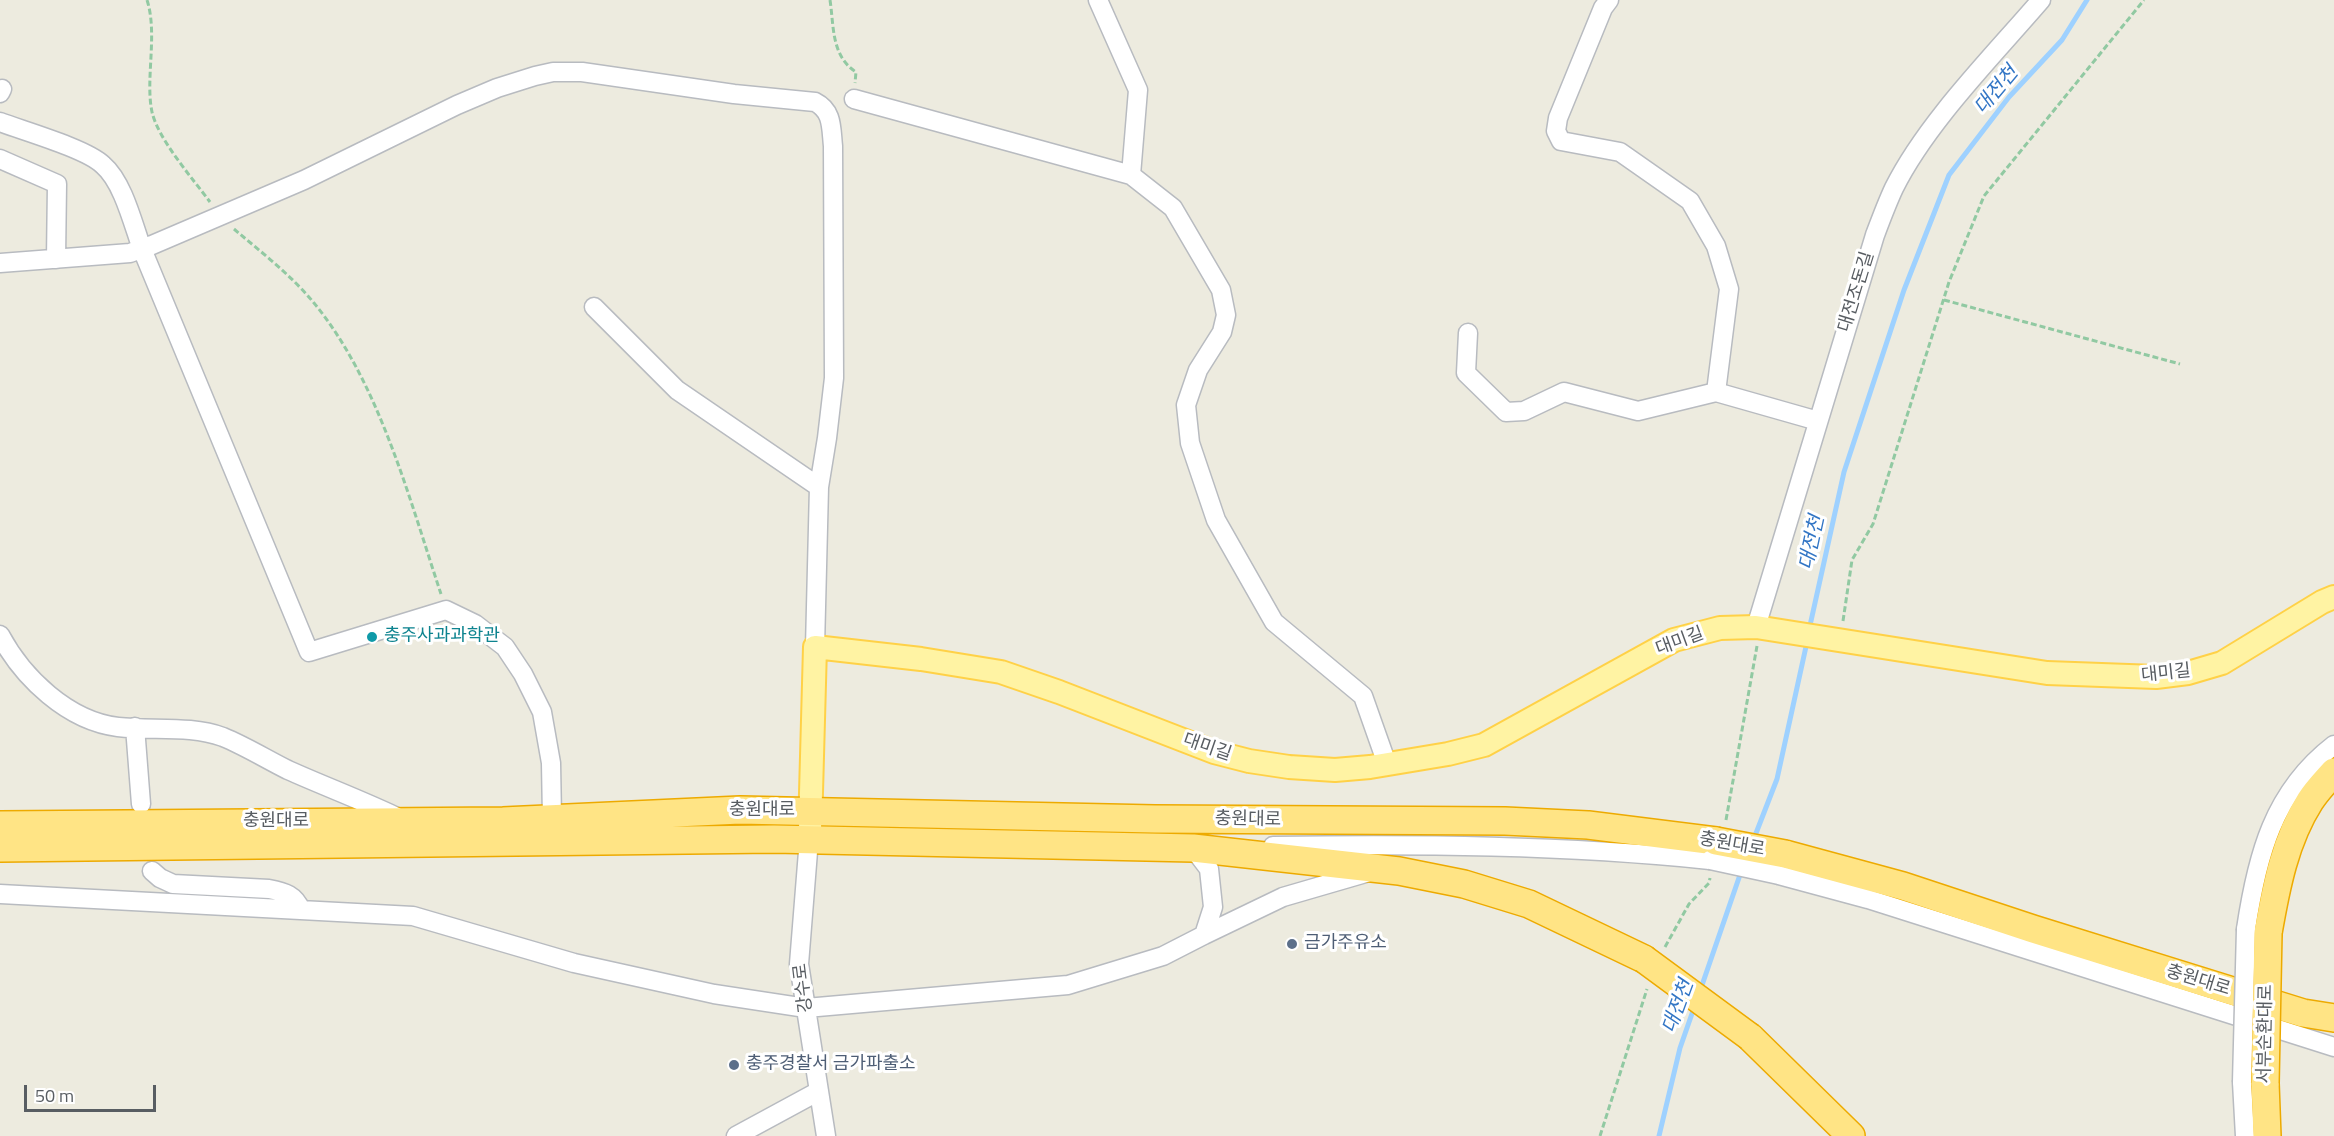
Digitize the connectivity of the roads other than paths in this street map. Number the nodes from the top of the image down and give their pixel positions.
1 (1098, 0) edge
2 (1609, 0) edge
3 (2041, 0) edge
4 (854, 99) road end
5 (0, 122) edge
6 (0, 159) edge
7 (1131, 175) junction
8 (142, 249) junction
9 (56, 258) junction
10 (0, 263) edge
11 (594, 307) dead end
12 (1468, 333) dead end
13 (1716, 392) junction
14 (1818, 421) junction
15 (819, 487) junction
16 (2334, 597) edge
17 (1764, 629) junction
18 (0, 635) edge
19 (815, 647) junction
20 (135, 727) junction
21 (2334, 745) edge
22 (1387, 764) junction
23 (2334, 772) edge
24 (810, 811) junction
25 (552, 818) junction
26 (407, 821) junction
27 (0, 825) edge
28 (137, 825) junction
29 (82, 836) junction
30 (809, 839) junction
31 (0, 848) edge
32 (1193, 848) junction
33 (1716, 850) junction
34 (1782, 864) junction
35 (1381, 868) junction
36 (152, 871) dead end
37 (0, 894) edge
38 (301, 910) junction
39 (2257, 931) junction
40 (1204, 934) junction
41 (806, 1008) junction
42 (2303, 1013) junction
43 (2334, 1018) edge
44 (2334, 1023) edge
45 (2334, 1047) edge
46 (2254, 1082) junction
47 (819, 1091) junction
48 (736, 1136) edge
49 (826, 1136) edge
50 (1851, 1136) edge
51 (2245, 1136) edge
52 (2267, 1136) edge

1 - 7 street
2 - 13 street
3 - 14 street, 대전조돈길
4 - 7 street
5 - 8 street
6 - 9 street
7 - 22 street
8 - 9 street
8 - 15 street
8 - 25 street
9 - 10 street
11 - 15 street
12 - 13 street
13 - 14 street
14 - 17 street, 대전조돈길
15 - 19 street
16 - 17 main road, 대미길
17 - 22 main road, 대미길
18 - 20 street
19 - 22 main road, 대미길
19 - 24 main road
20 - 26 street
20 - 28 street
21 - 39 street
23 - 39 highway, 서부순환대로
24 - 25 highway, 충원대로
24 - 30 main road
24 - 33 highway, 충원대로
25 - 26 highway, 충원대로
26 - 28 highway, 충원대로
27 - 29 highway
28 - 29 highway
28 - 30 highway, 충원대로
29 - 31 highway
30 - 32 highway, 충원대로
30 - 41 street, 강수로
32 - 33 street
32 - 35 highway, 충원대로
32 - 40 street
33 - 34 highway, 충원대로, bridge
34 - 42 highway, 충원대로
34 - 45 street, 충원대로
35 - 40 street
35 - 50 highway, 충원대로, bridge
36 - 38 street
37 - 38 street
38 - 41 street
39 - 46 highway, 서부순환대로, bridge
40 - 41 street
41 - 47 street, 강수로
42 - 43 highway
42 - 44 street, 충원대로
46 - 51 street
46 - 52 highway, 서부순환대로
47 - 48 street
47 - 49 street, 강수로

